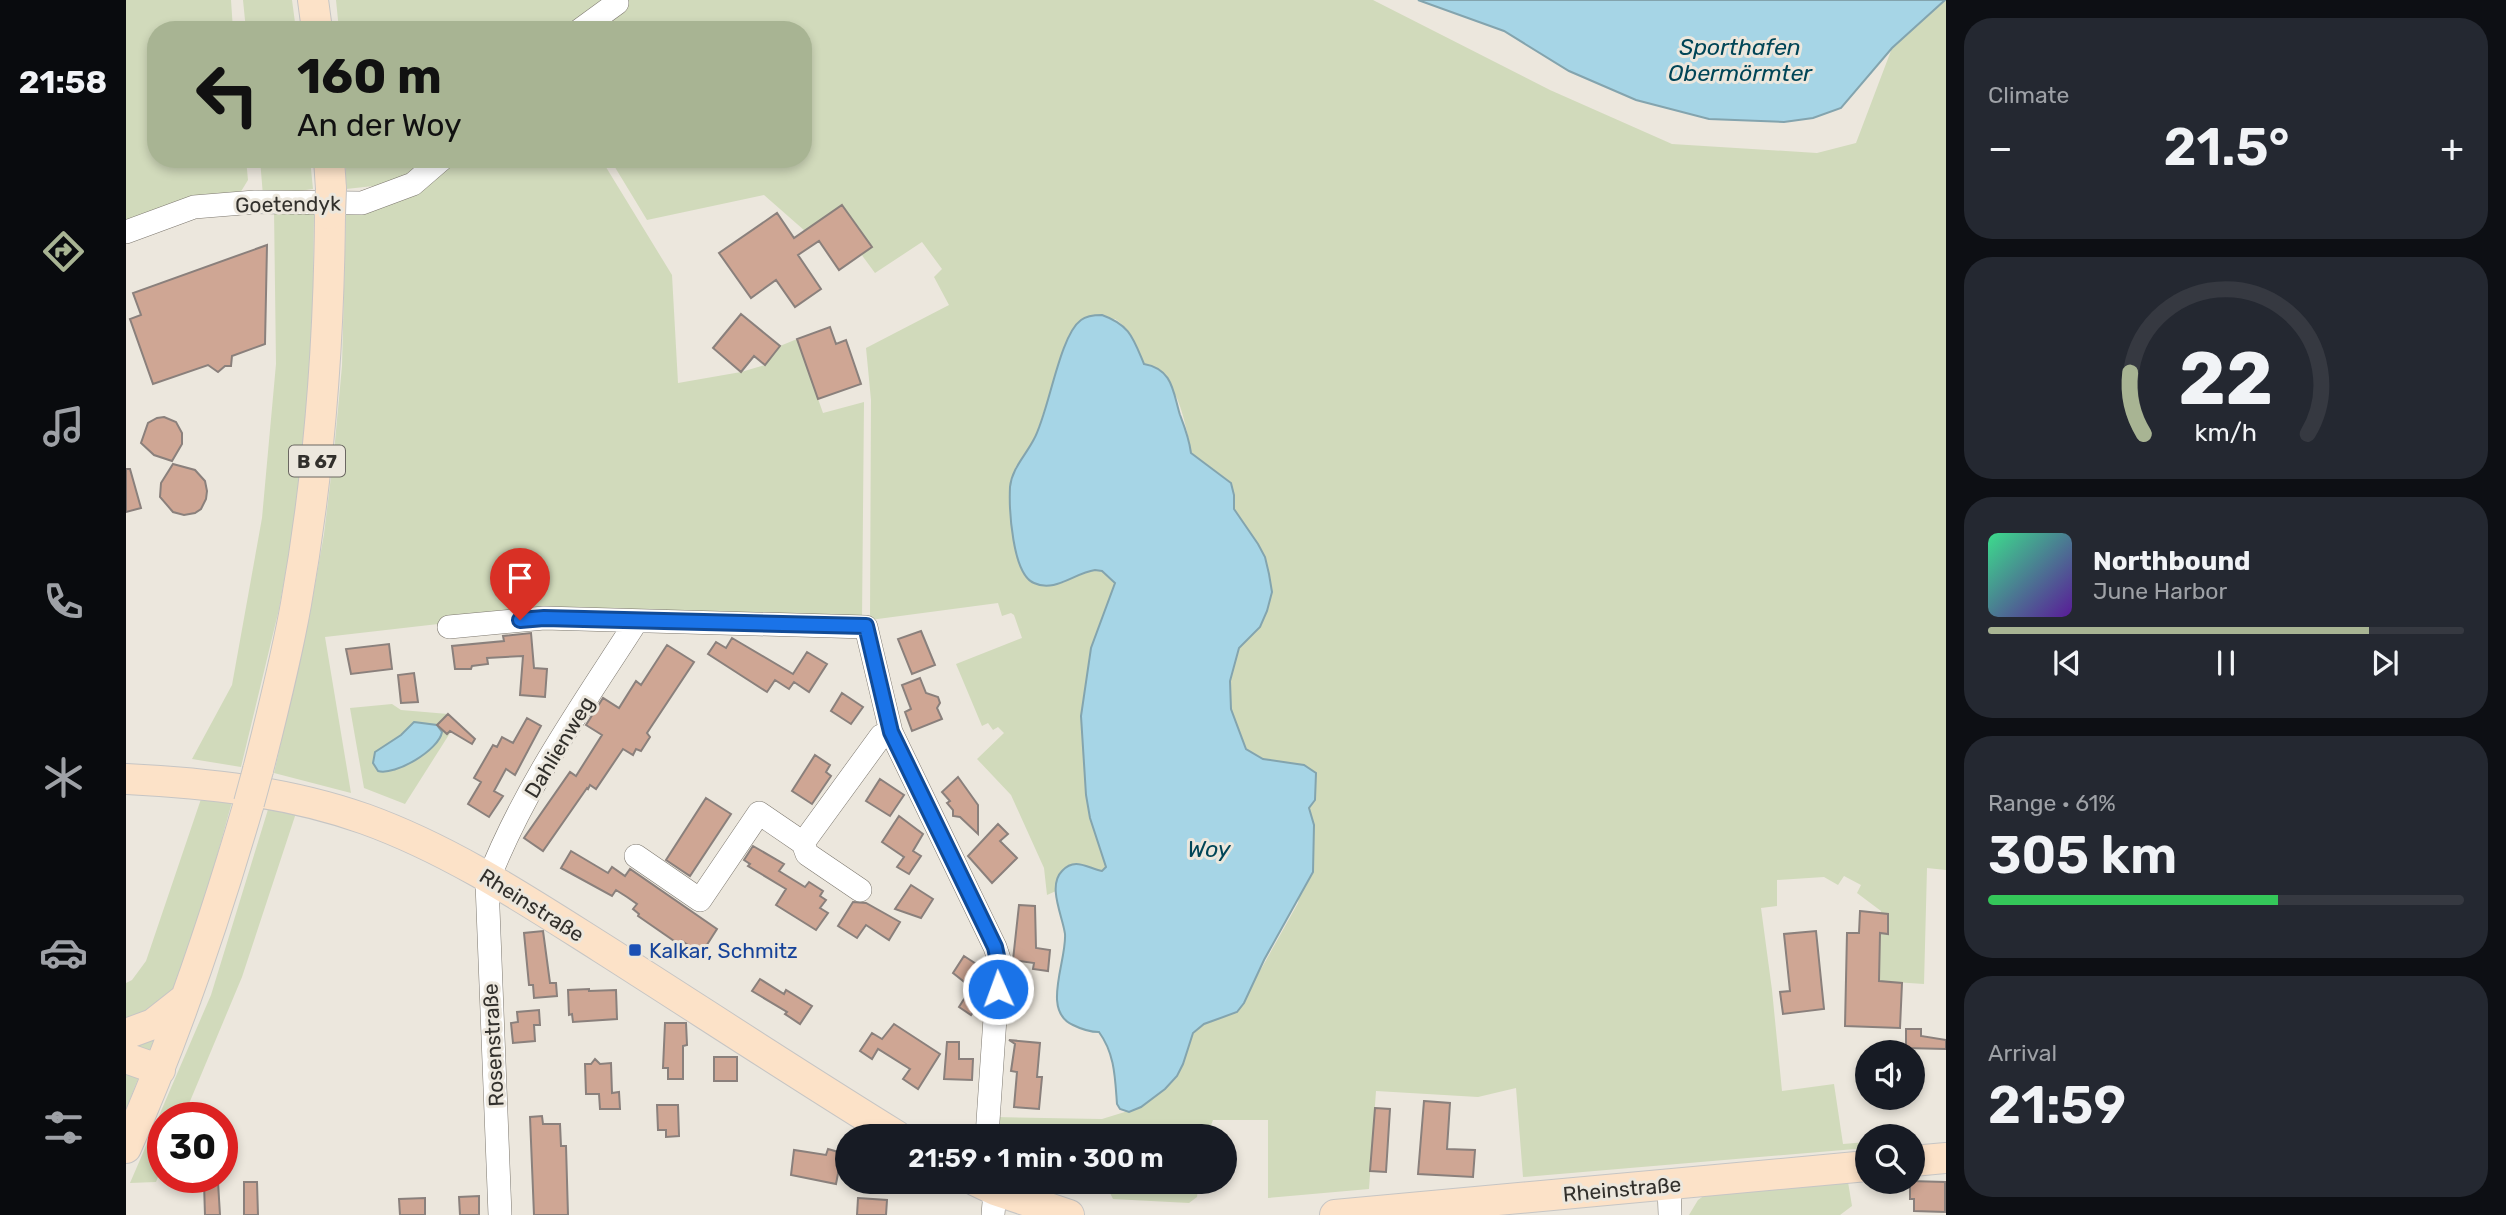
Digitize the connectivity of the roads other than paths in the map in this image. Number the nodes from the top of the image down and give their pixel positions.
1 (313, 0) edge
2 (617, 3) dead end
3 (316, 21) edge
4 (592, 21) edge
5 (329, 168) edge
6 (432, 168) edge
7 (126, 232) edge
8 (636, 622) junction
9 (449, 627) dead end
10 (891, 732) junction
11 (126, 779) edge
12 (803, 843) junction
13 (636, 856) dead end
14 (489, 876) junction
15 (860, 890) dead end
16 (186, 998) junction
17 (126, 1034) edge
18 (126, 1058) edge
19 (160, 1070) junction
20 (136, 1095) edge
21 (877, 1124) edge
22 (988, 1124) edge
23 (126, 1147) edge
24 (1946, 1158) edge
25 (1925, 1160) edge
26 (1855, 1167) edge
27 (1670, 1185) junction
28 (998, 1194) edge
29 (500, 1215) edge
30 (1069, 1215) edge
31 (1335, 1215) edge
32 (1670, 1215) edge

1 - 3 main road
2 - 4 street
5 - 16 main road, B 67, bridge
6 - 7 street, Goetendyk
8 - 9 street
8 - 10 street
8 - 14 street, Dahlienweg
10 - 12 street
10 - 22 street
11 - 14 main road, Rheinstraße
12 - 13 street
12 - 15 street
14 - 21 main road, Rheinstraße
14 - 29 street, Rosenstraße
16 - 17 main road
16 - 19 main road, B 67
18 - 19 main road
19 - 20 main road, B 67
20 - 23 main road, B 67
24 - 25 main road
26 - 27 main road, Rheinstraße
27 - 31 main road, Rheinstraße
27 - 32 street
28 - 30 main road

